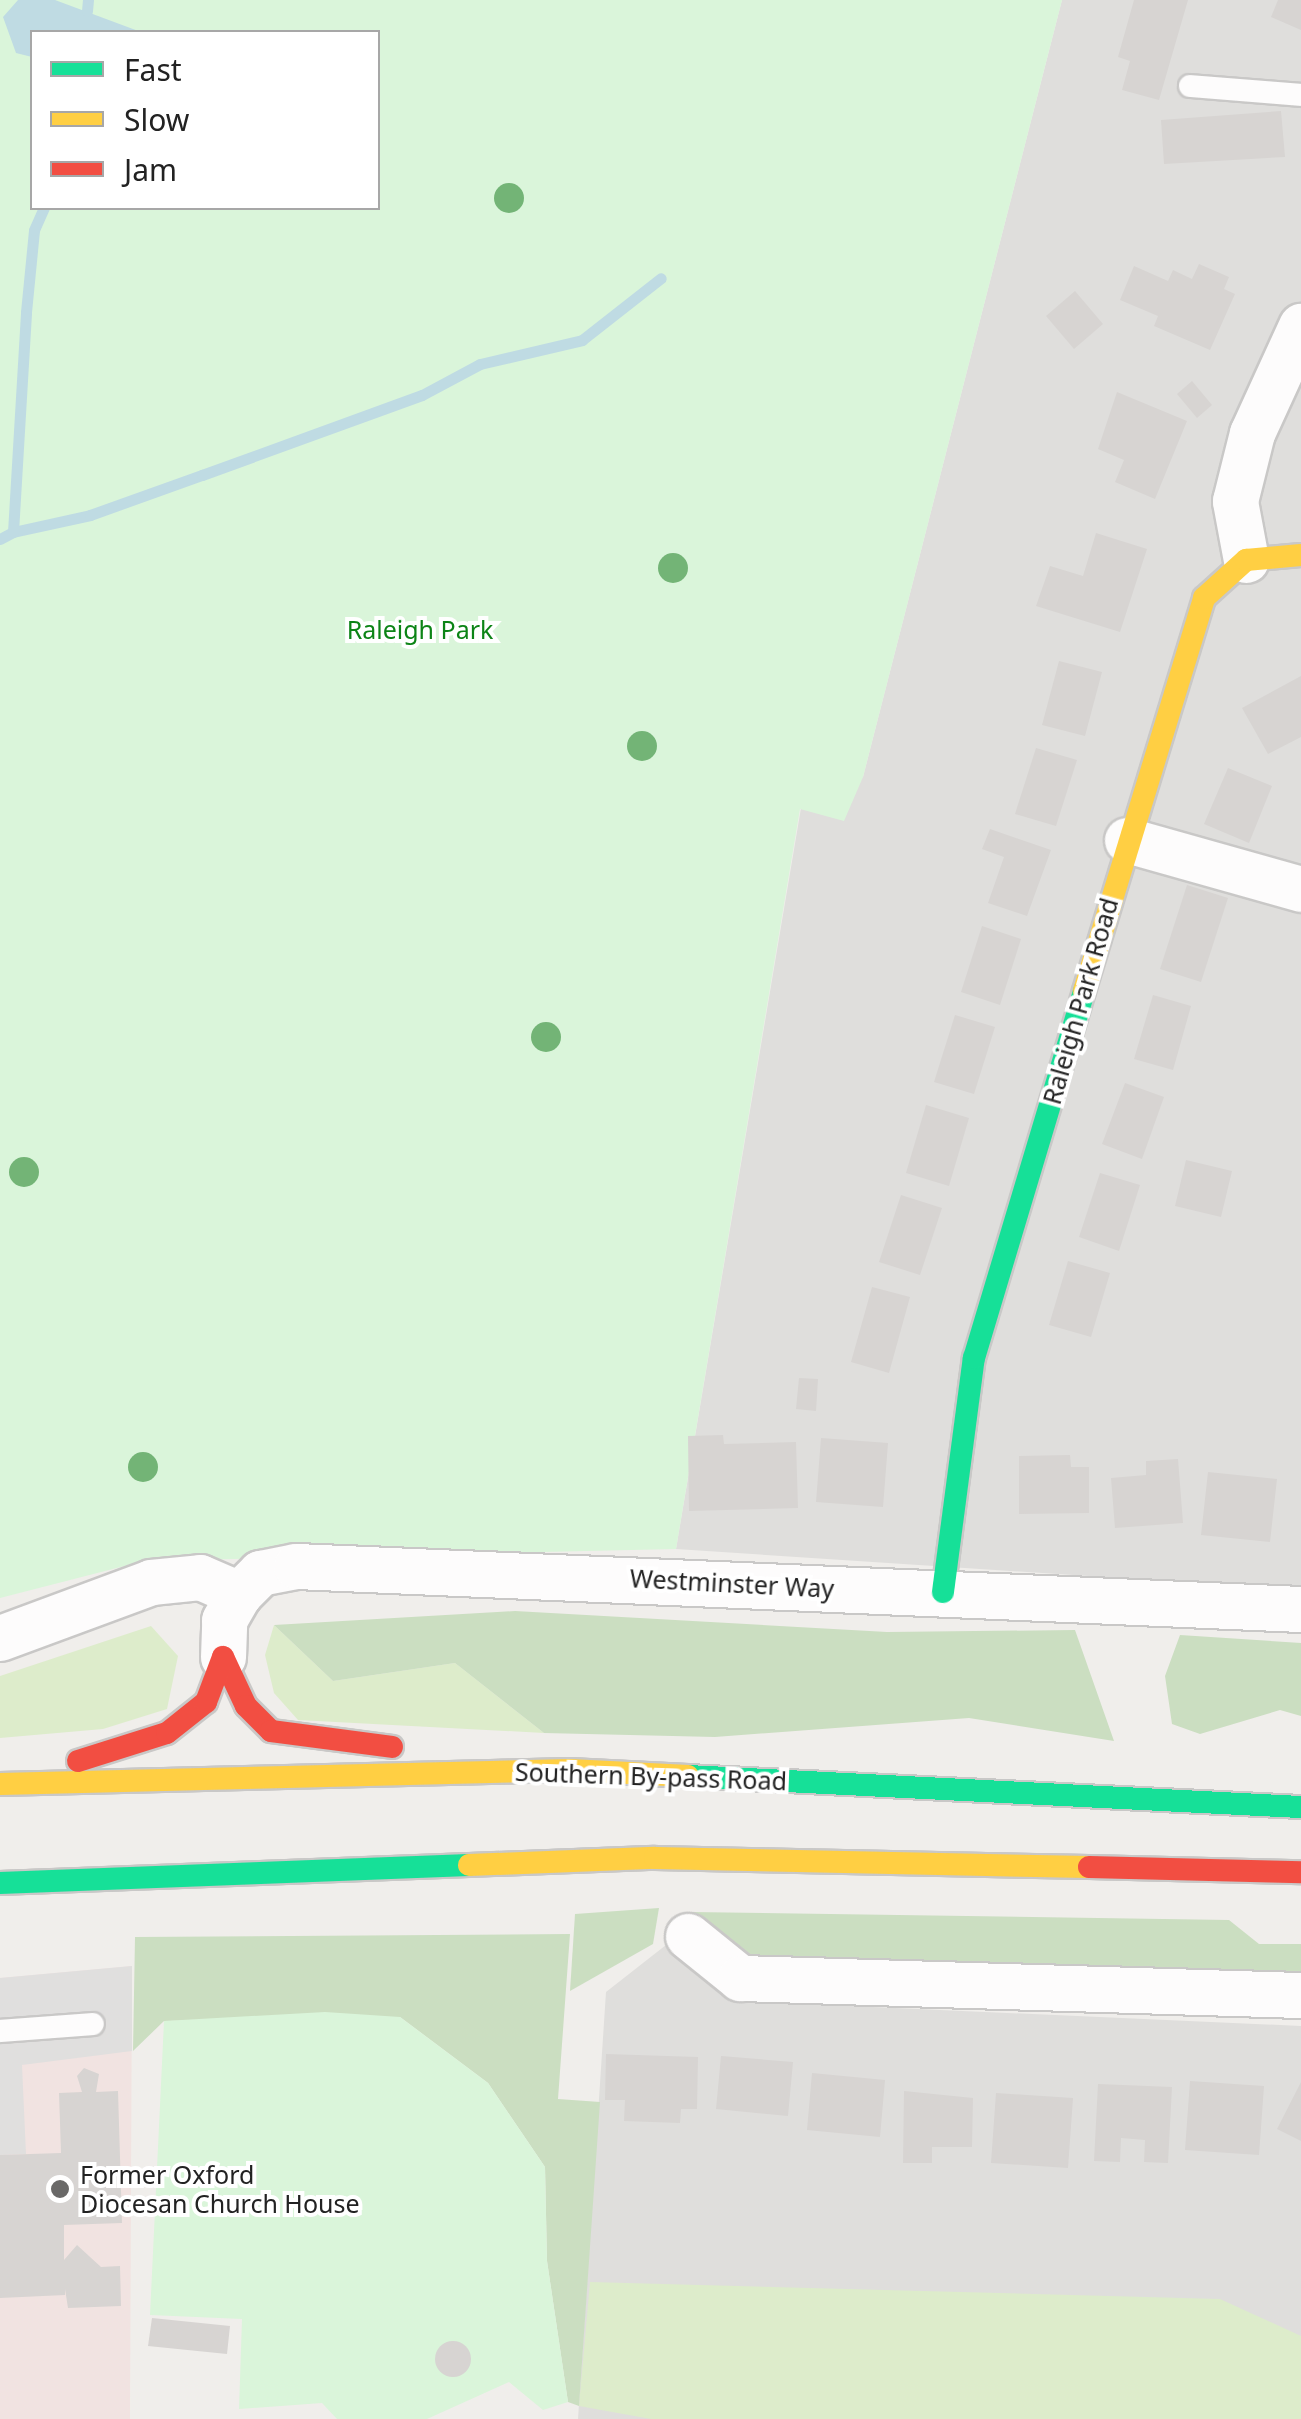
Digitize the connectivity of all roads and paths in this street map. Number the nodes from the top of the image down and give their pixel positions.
1 (1190, 86) dead end
2 (1301, 96) edge
3 (1301, 326) edge
4 (1301, 556) edge
5 (1246, 560) junction
6 (1127, 840) junction
7 (1301, 889) edge
8 (943, 1592) junction
9 (239, 1594) junction
10 (1301, 1609) edge
11 (0, 1638) edge
12 (222, 1657) junction
13 (570, 1770) junction
14 (0, 1774) edge
15 (0, 1784) edge
16 (1301, 1807) edge
17 (1301, 1872) edge
18 (137, 1882) junction
19 (0, 1883) edge
20 (0, 1910) edge
21 (688, 1936) dead end
22 (1301, 1995) edge
23 (92, 2024) dead end
24 (0, 2031) edge

1 - 2 lane
3 - 5 street
4 - 5 main road
5 - 6 main road, Raleigh Park Road
6 - 7 street
6 - 8 main road, Raleigh Park Road
8 - 9 street, Westminster Way
8 - 10 street, Westminster Way
9 - 11 street
9 - 12 street
12 - 13 main road
12 - 14 main road
13 - 15 main road, Southern By-pass Road
13 - 16 main road, Southern By-pass Road
17 - 18 main road
18 - 19 main road
18 - 20 main road
21 - 22 street
23 - 24 lane

